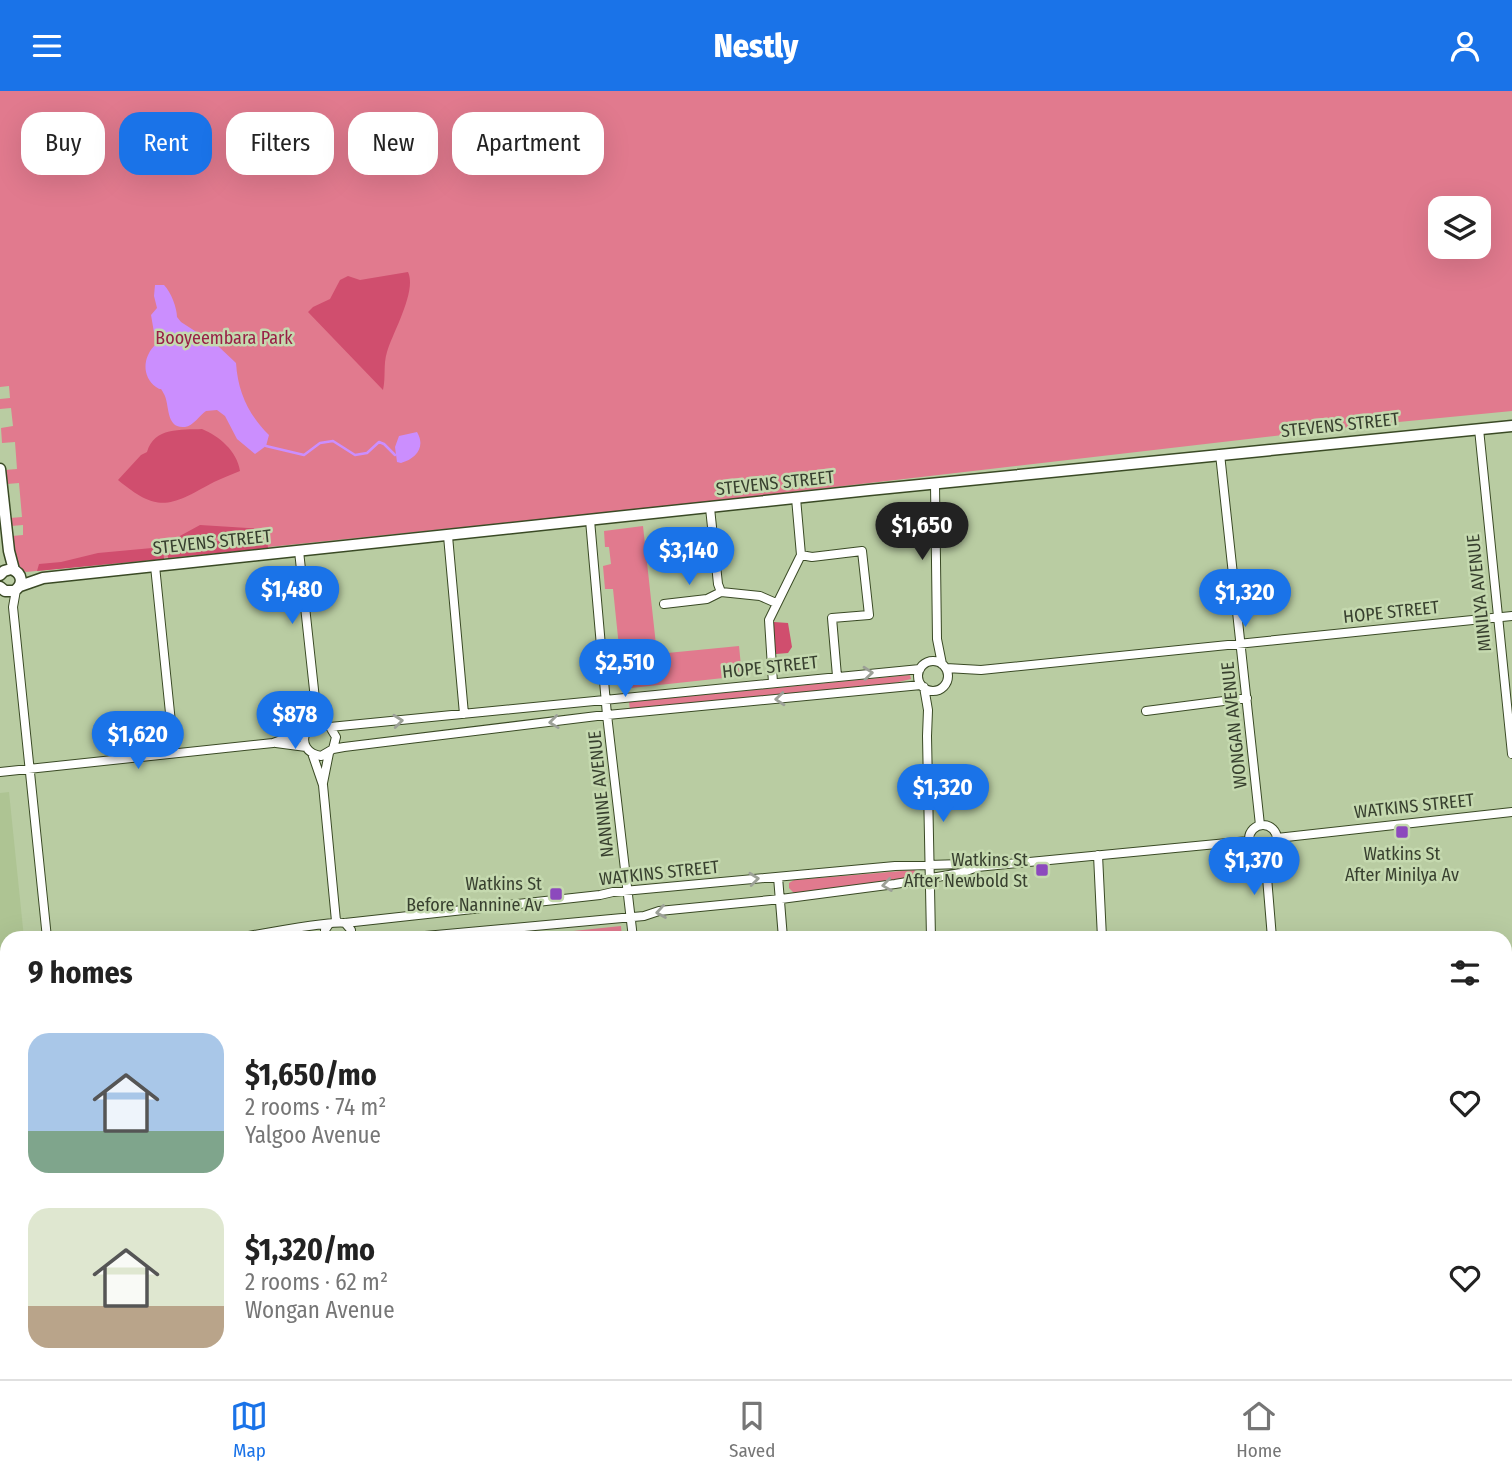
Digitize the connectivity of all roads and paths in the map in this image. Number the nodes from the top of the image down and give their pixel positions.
1 (1512, 426) edge
2 (1479, 429) junction
3 (1220, 454) junction
4 (0, 469) edge
5 (935, 484) junction
6 (796, 498) junction
7 (710, 508) junction
8 (590, 520) junction
9 (448, 536) junction
10 (299, 551) junction
11 (801, 555) junction
12 (155, 566) junction
13 (8, 582) edge
14 (721, 592) junction
15 (776, 603) junction
16 (664, 604) dead end
17 (1512, 616) edge
18 (1497, 617) junction
19 (937, 639) junction
20 (1241, 644) junction
21 (931, 661) junction
22 (944, 666) junction
23 (920, 669) junction
24 (981, 670) junction
25 (837, 676) junction
26 (947, 681) junction
27 (773, 683) junction
28 (923, 686) junction
29 (938, 690) junction
30 (606, 698) junction
31 (1247, 698) junction
32 (315, 699) junction
33 (928, 710) junction
34 (1146, 711) dead end
35 (464, 713) junction
36 (607, 715) junction
37 (327, 725) junction
38 (308, 729) junction
39 (274, 743) junction
40 (309, 750) junction
41 (331, 751) junction
42 (174, 752) junction
43 (1512, 754) edge
44 (29, 769) junction
45 (0, 772) edge
46 (323, 786) junction
47 (1512, 812) edge
48 (1260, 825) junction
49 (1277, 838) junction
50 (1248, 841) junction
51 (1265, 853) junction
52 (1098, 855) junction
53 (930, 865) junction
54 (977, 867) junction
55 (778, 877) junction
56 (929, 879) junction
57 (628, 891) junction
58 (781, 899) junction
59 (631, 916) junction
60 (337, 922) junction
61 (46, 931) edge
62 (281, 931) edge
63 (325, 931) edge
64 (351, 931) edge
65 (476, 931) edge
66 (632, 931) edge
67 (783, 931) edge
68 (931, 931) edge
69 (1102, 931) edge
70 (1271, 931) edge

1 - 2 street, STEVENS STREET
2 - 3 street, STEVENS STREET
2 - 18 street, MINILYA AVENUE
3 - 5 street, STEVENS STREET
3 - 20 street, WONGAN AVENUE
4 - 13 street
5 - 6 street, STEVENS STREET
5 - 19 street
6 - 7 street, STEVENS STREET
6 - 11 street
7 - 8 street, STEVENS STREET
7 - 14 street
8 - 9 street, STEVENS STREET
8 - 30 street, NANNINE AVENUE
9 - 10 street, STEVENS STREET
9 - 35 street
10 - 12 street, STEVENS STREET
10 - 32 street
11 - 15 street
11 - 25 street
12 - 13 street, STEVENS STREET
12 - 42 street
13 - 44 street
14 - 15 street
14 - 16 street
15 - 27 street
17 - 18 street, HOPE STREET
18 - 20 street, HOPE STREET
18 - 43 street, MINILYA AVENUE
19 - 21 street
19 - 22 street
20 - 24 street, HOPE STREET
20 - 31 street, WONGAN AVENUE
21 - 22 street
21 - 23 street
22 - 24 street, HOPE STREET
22 - 26 street
25 -> 23 street, HOPE STREET
23 - 28 street
24 - 26 street, HOPE STREET
25 - 27 street, HOPE STREET
26 - 29 street
27 - 30 street, HOPE STREET
28 - 29 street
28 - 33 street
28 -> 36 street, HOPE STREET
29 - 33 street
30 - 35 street, HOPE STREET
30 - 36 street, NANNINE AVENUE
31 - 34 street
31 - 48 street, WONGAN AVENUE
32 - 37 street
32 - 38 street
33 - 53 street
37 -> 35 street, HOPE STREET
36 -> 41 street, HOPE STREET
36 - 57 street, NANNINE AVENUE
37 - 38 street
37 - 41 street
38 - 39 street
38 - 40 street
39 - 40 street
39 - 42 street
40 - 41 street
40 - 46 street
41 - 46 street
42 - 44 street
44 - 45 street
44 - 61 street
46 - 60 street
47 - 49 street, WATKINS STREET
48 - 49 street
48 - 50 street
49 - 51 street
50 - 51 street
50 - 52 street, WATKINS STREET
51 - 70 street
52 - 54 street, WATKINS STREET
52 - 69 street
53 - 54 street, WATKINS STREET
53 - 55 street, WATKINS STREET
53 - 56 street
54 - 56 street, WATKINS STREET
57 -> 55 street, WATKINS STREET
55 - 58 street
56 -> 58 street, WATKINS STREET
56 - 68 street
57 - 59 street, NANNINE AVENUE
57 - 60 street, WATKINS STREET
58 -> 59 street, WATKINS STREET
58 - 67 street
59 - 65 street, WATKINS STREET
59 - 66 street, NANNINE AVENUE
60 - 62 street, WATKINS STREET
60 - 63 street
60 - 64 street

